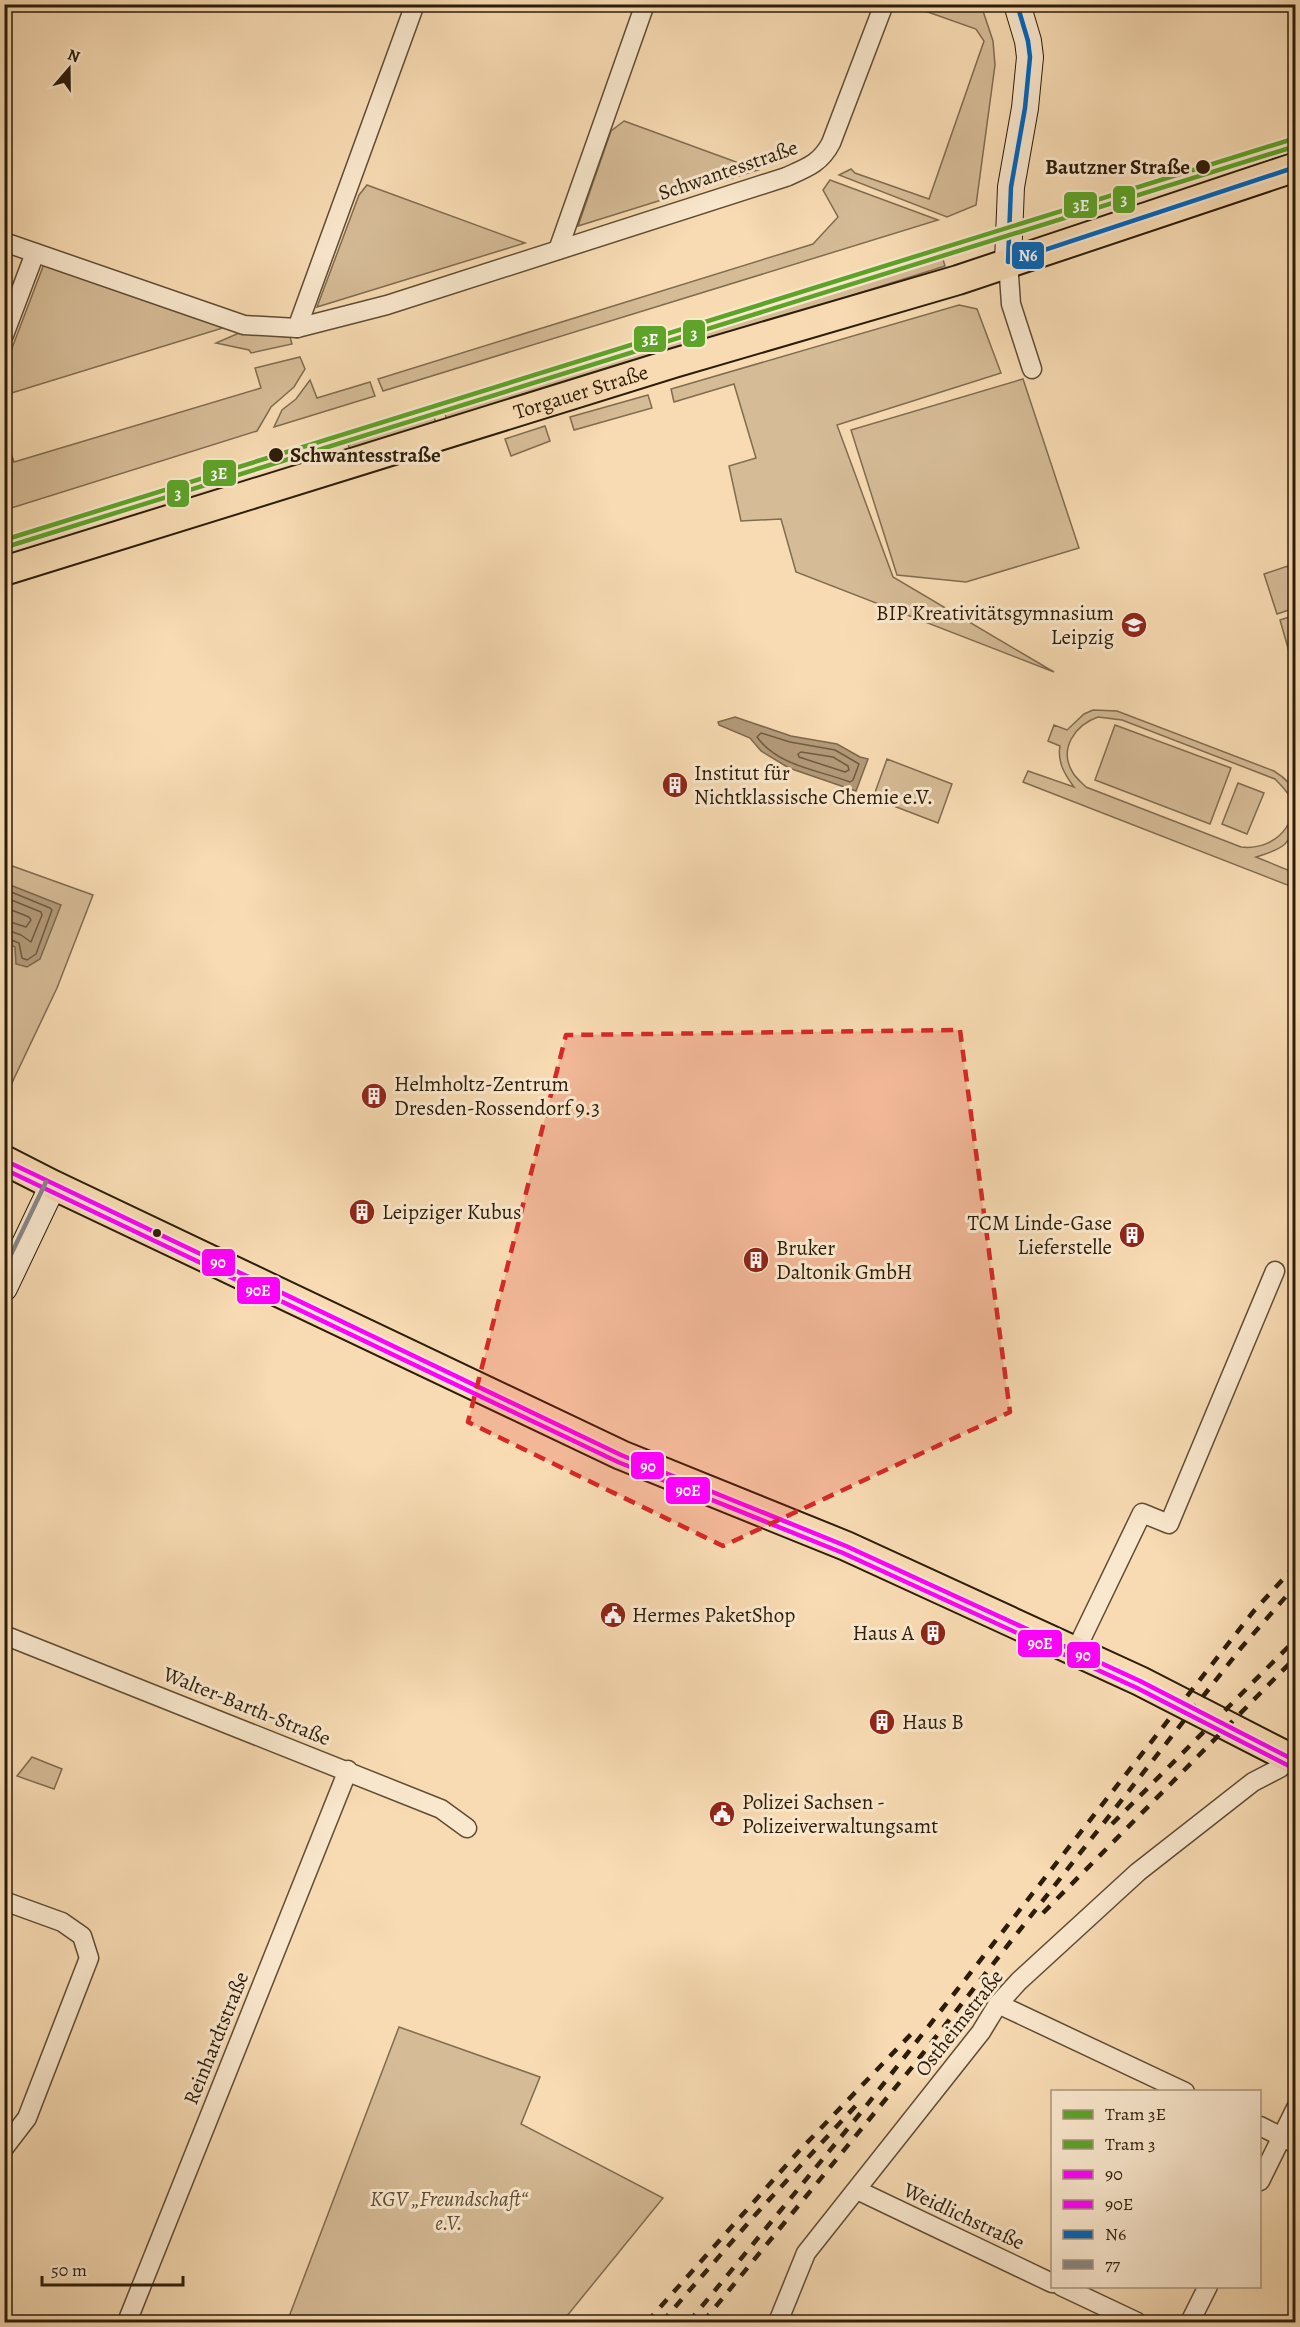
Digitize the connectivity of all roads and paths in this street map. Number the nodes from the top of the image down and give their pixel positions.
1 (645, 4) edge
2 (884, 4) edge
3 (1017, 4) edge
4 (412, 13) edge
5 (1296, 167) edge
6 (4, 242) edge
7 (558, 250) junction
8 (35, 253) junction
9 (1008, 262) junction
10 (297, 328) junction
11 (4, 335) edge
12 (1032, 369) dead end
13 (4, 572) edge
14 (4, 1160) edge
15 (53, 1185) junction
16 (1275, 1271) dead end
17 (4, 1288) edge
18 (4, 1635) edge
19 (1075, 1652) junction
20 (1293, 1759) edge
21 (348, 1770) junction
22 (467, 1828) dead end
23 (4, 1901) edge
24 (998, 2004) junction
25 (1183, 2090) edge
26 (1296, 2108) edge
27 (1261, 2127) edge
28 (1289, 2140) edge
29 (4, 2148) edge
30 (1261, 2180) edge
31 (857, 2190) junction
32 (1051, 2282) edge
33 (1065, 2288) edge
34 (1207, 2288) edge
35 (127, 2322) edge
36 (778, 2322) edge
37 (1137, 2322) edge
38 (1190, 2322) edge

1 - 7 street
2 - 7 street, Schwantesstraße
3 - 9 main road
4 - 10 street
5 - 9 main road, Torgauer Straße
6 - 8 street, Schwantesstraße
7 - 10 street, Schwantesstraße
8 - 10 street, Schwantesstraße
8 - 11 street
9 - 12 street
9 - 13 main road, Torgauer Straße
14 - 15 main road
15 - 17 main road
15 - 19 main road
16 - 19 street
18 - 21 street, Walter-Barth-Straße
19 - 20 main road
20 - 24 street, Ostheimstraße
21 - 22 street, Walter-Barth-Straße
21 - 35 street, Reinhardtstraße
23 - 29 street
24 - 25 street
24 - 31 street, Ostheimstraße
26 - 28 street
27 - 28 street
28 - 30 street
31 - 32 street, Weidlichstraße
31 - 36 street, Ostheimstraße
33 - 37 street
34 - 38 street

